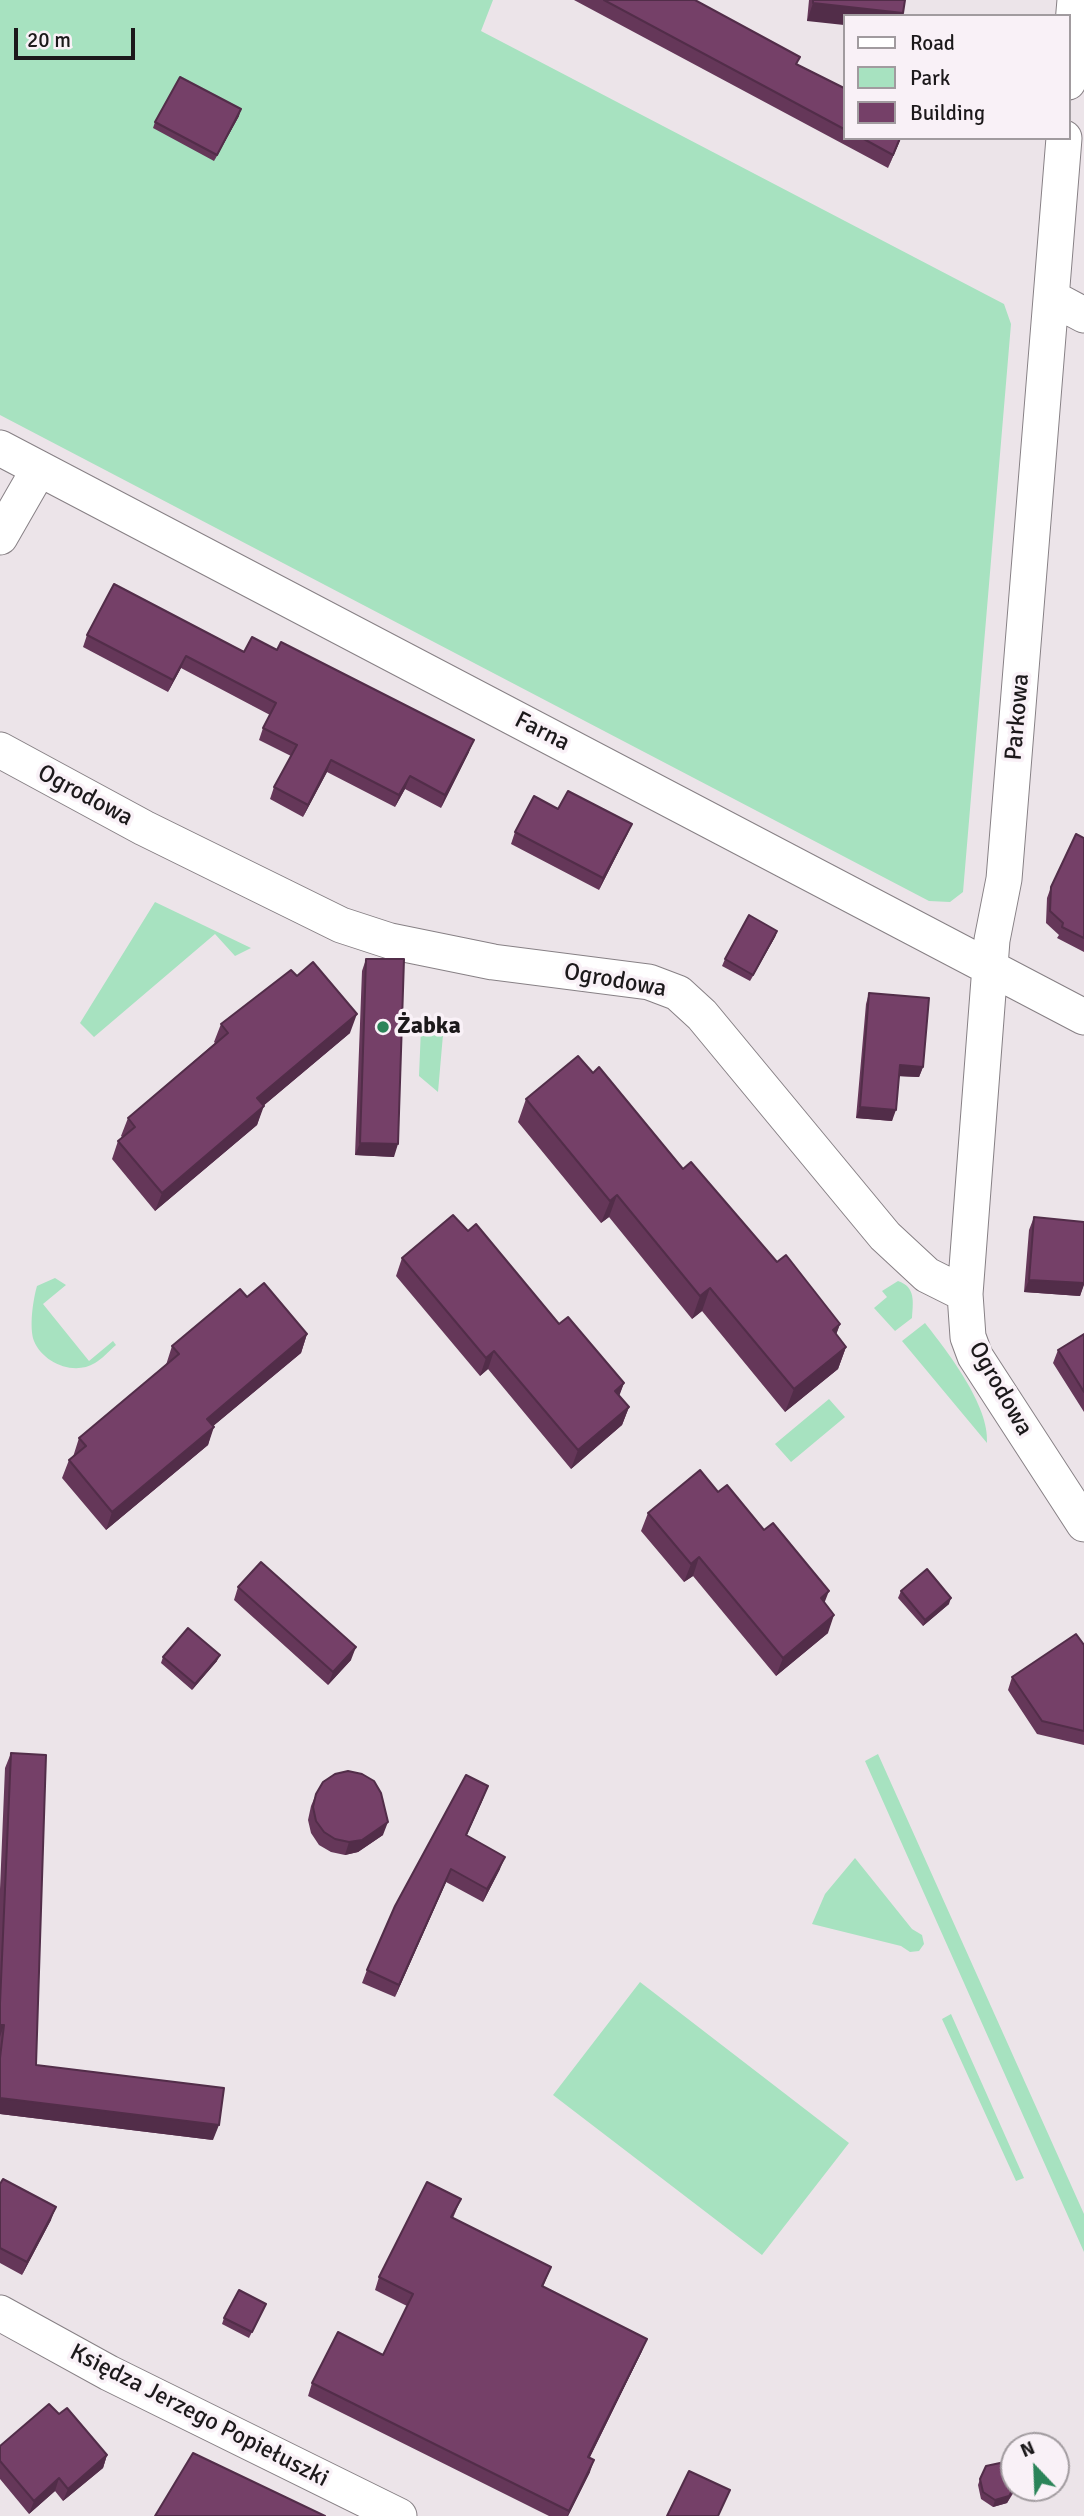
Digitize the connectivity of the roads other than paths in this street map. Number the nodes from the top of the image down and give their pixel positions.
1 (1074, 0) edge
2 (1070, 55) edge
3 (1064, 140) edge
4 (1052, 298) junction
5 (1084, 315) edge
6 (0, 448) edge
7 (39, 469) junction
8 (0, 537) edge
9 (0, 750) edge
10 (990, 968) junction
11 (1084, 1017) edge
12 (965, 1294) junction
13 (1084, 1524) edge
14 (0, 2313) edge
15 (399, 2516) edge

1 - 2 street
3 - 4 street, Parkowa
4 - 5 street
4 - 10 street, Parkowa
6 - 7 street, Farna
7 - 8 street
7 - 10 street, Farna
9 - 12 street, Ogrodowa
10 - 11 street, Farna
10 - 12 street, Parkowa
12 - 13 street, Ogrodowa
14 - 15 street, Księdza Jerzego Popiełuszki

